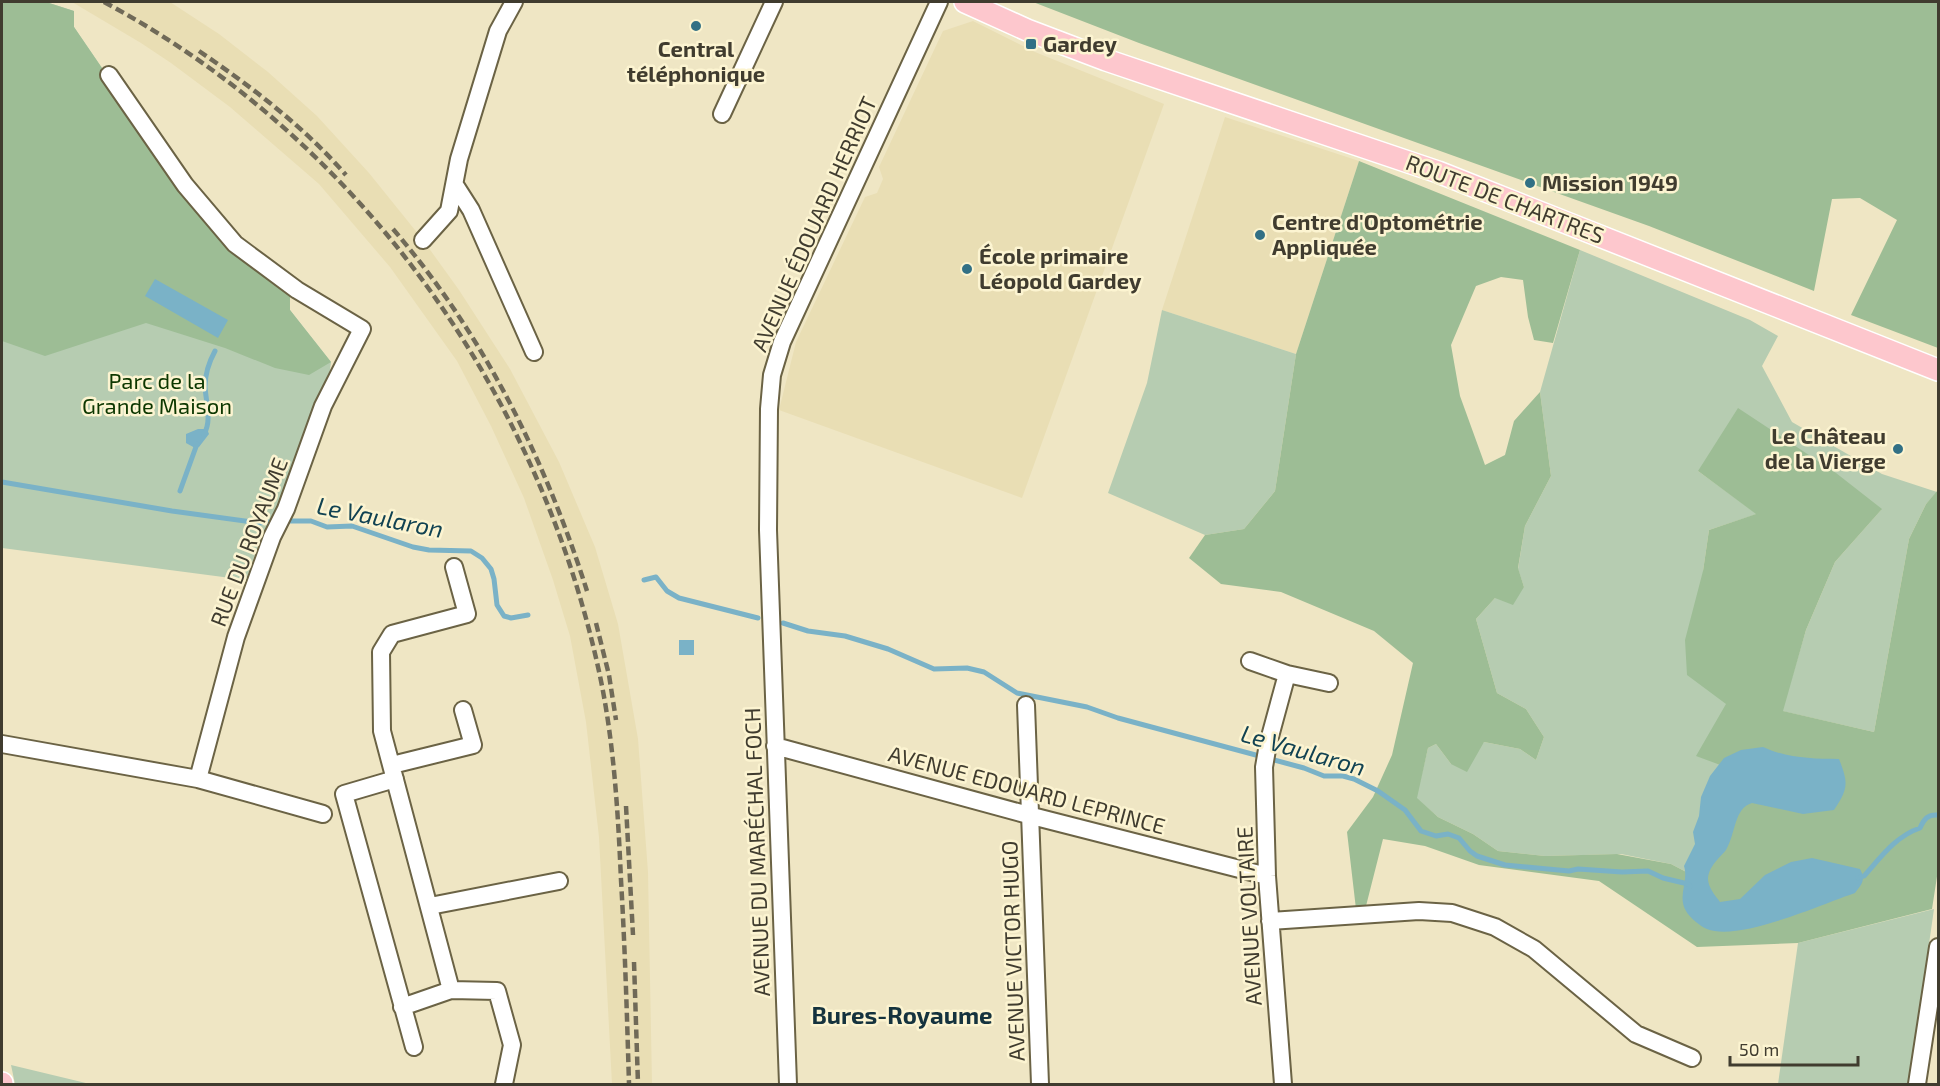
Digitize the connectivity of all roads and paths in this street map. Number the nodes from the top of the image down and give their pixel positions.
1 (514, 2) edge
2 (774, 2) edge
3 (939, 2) edge
4 (965, 2) edge
5 (999, 2) edge
6 (1065, 44) junction
7 (109, 75) dead end
8 (722, 114) dead end
9 (455, 185) junction
10 (423, 240) dead end
11 (534, 352) dead end
12 (1938, 370) edge
13 (454, 567) dead end
14 (771, 619) joint
15 (1250, 661) dead end
16 (1287, 674) junction
17 (1329, 684) dead end
18 (1026, 705) dead end
19 (463, 710) dead end
20 (2, 744) edge
21 (775, 746) junction
22 (394, 772) junction
23 (198, 779) junction
24 (323, 814) dead end
25 (1032, 816) junction
26 (1267, 876) junction
27 (558, 881) dead end
28 (430, 906) junction
29 (1270, 921) junction
30 (1938, 946) edge
31 (452, 990) junction
32 (402, 1007) junction
33 (414, 1047) dead end
34 (1692, 1058) dead end
35 (504, 1084) edge
36 (788, 1084) edge
37 (1040, 1084) edge
38 (1283, 1084) edge
39 (1917, 1084) edge

1 - 9 street
2 - 8 street
3 - 14 street, AVENUE ÉDOUARD HERRIOT
4 - 6 main road, ROUTE DE CHARTRES
5 - 6 main road, ROUTE DE CHARTRES
6 - 12 main road, ROUTE DE CHARTRES
7 - 23 street, RUE DU ROYAUME
9 - 10 street
9 - 11 street
13 - 22 street
14 - 21 street, AVENUE DU MARÉCHAL FOCH
15 - 16 street
16 - 17 street
16 - 26 street, AVENUE VOLTAIRE
18 - 25 street, AVENUE VICTOR HUGO
19 - 22 street
20 - 23 street
21 - 25 street, AVENUE EDOUARD LEPRINCE
21 - 36 street, AVENUE DU MARÉCHAL FOCH
22 - 28 street
22 - 32 street
23 - 24 street
25 - 26 street, AVENUE EDOUARD LEPRINCE
25 - 37 street, AVENUE VICTOR HUGO
26 - 29 street, AVENUE VOLTAIRE
27 - 28 street
28 - 31 street
29 - 34 street
29 - 38 street, AVENUE VOLTAIRE
30 - 39 street
31 - 32 street
31 - 35 street
32 - 33 street

